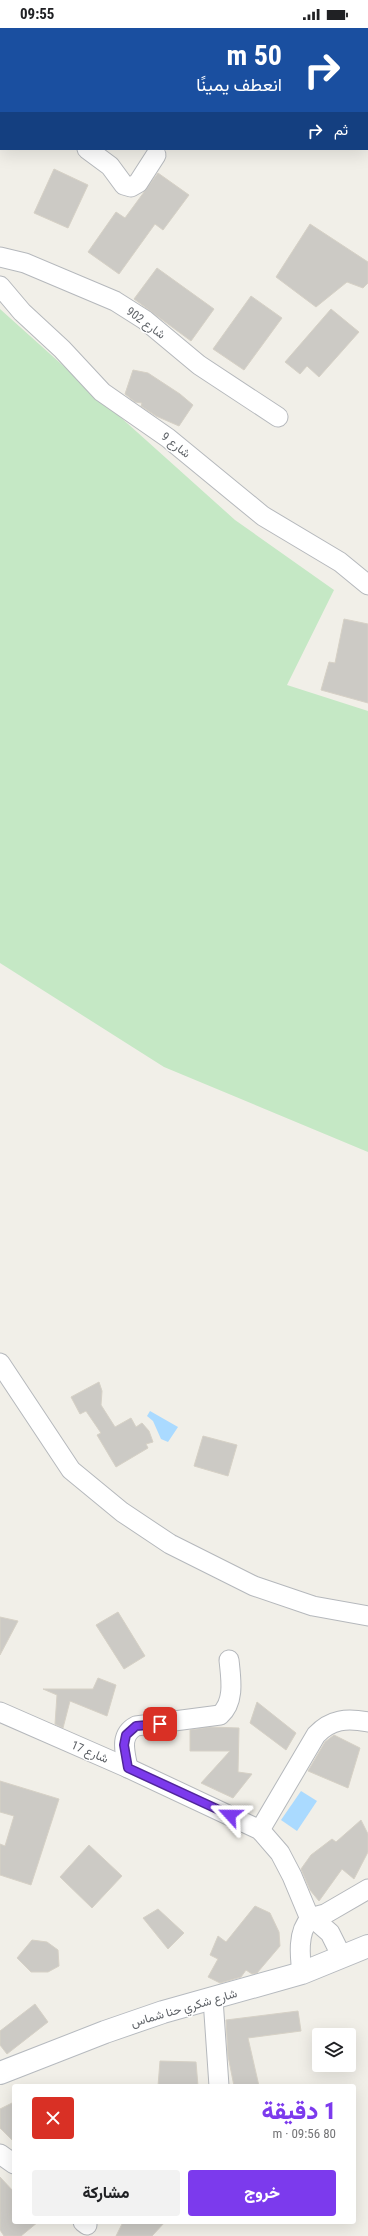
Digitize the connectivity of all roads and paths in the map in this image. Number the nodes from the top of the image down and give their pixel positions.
1 (88, 150) edge
2 (156, 155) dead end
3 (0, 257) edge
4 (0, 286) edge
5 (278, 417) dead end
6 (368, 585) edge
7 (0, 1363) edge
8 (368, 1616) edge
9 (230, 1660) dead end
10 (0, 1712) edge
11 (368, 1722) edge
12 (128, 1768) junction
13 (260, 1830) junction
14 (368, 1890) edge
15 (310, 1919) junction
16 (368, 1946) edge
17 (342, 1957) junction
18 (302, 1973) junction
19 (213, 1999) junction
20 (0, 2073) edge
21 (219, 2084) edge
22 (0, 2154) edge
23 (12, 2163) edge

1 - 2 street
3 - 5 street, شارع 902
4 - 6 street, شارع 9
7 - 8 street
9 - 12 street
10 - 12 street, شارع 17
11 - 13 street
12 - 13 street, شارع 17
13 - 15 street, شارع 17
14 - 15 street
15 - 17 street
15 - 18 street
16 - 17 street, شارع شكري حنا شماس
17 - 18 street, شارع شكري حنا شماس
18 - 19 street, شارع شكري حنا شماس
19 - 20 street, شارع شكري حنا شماس
19 - 21 street
22 - 23 street

